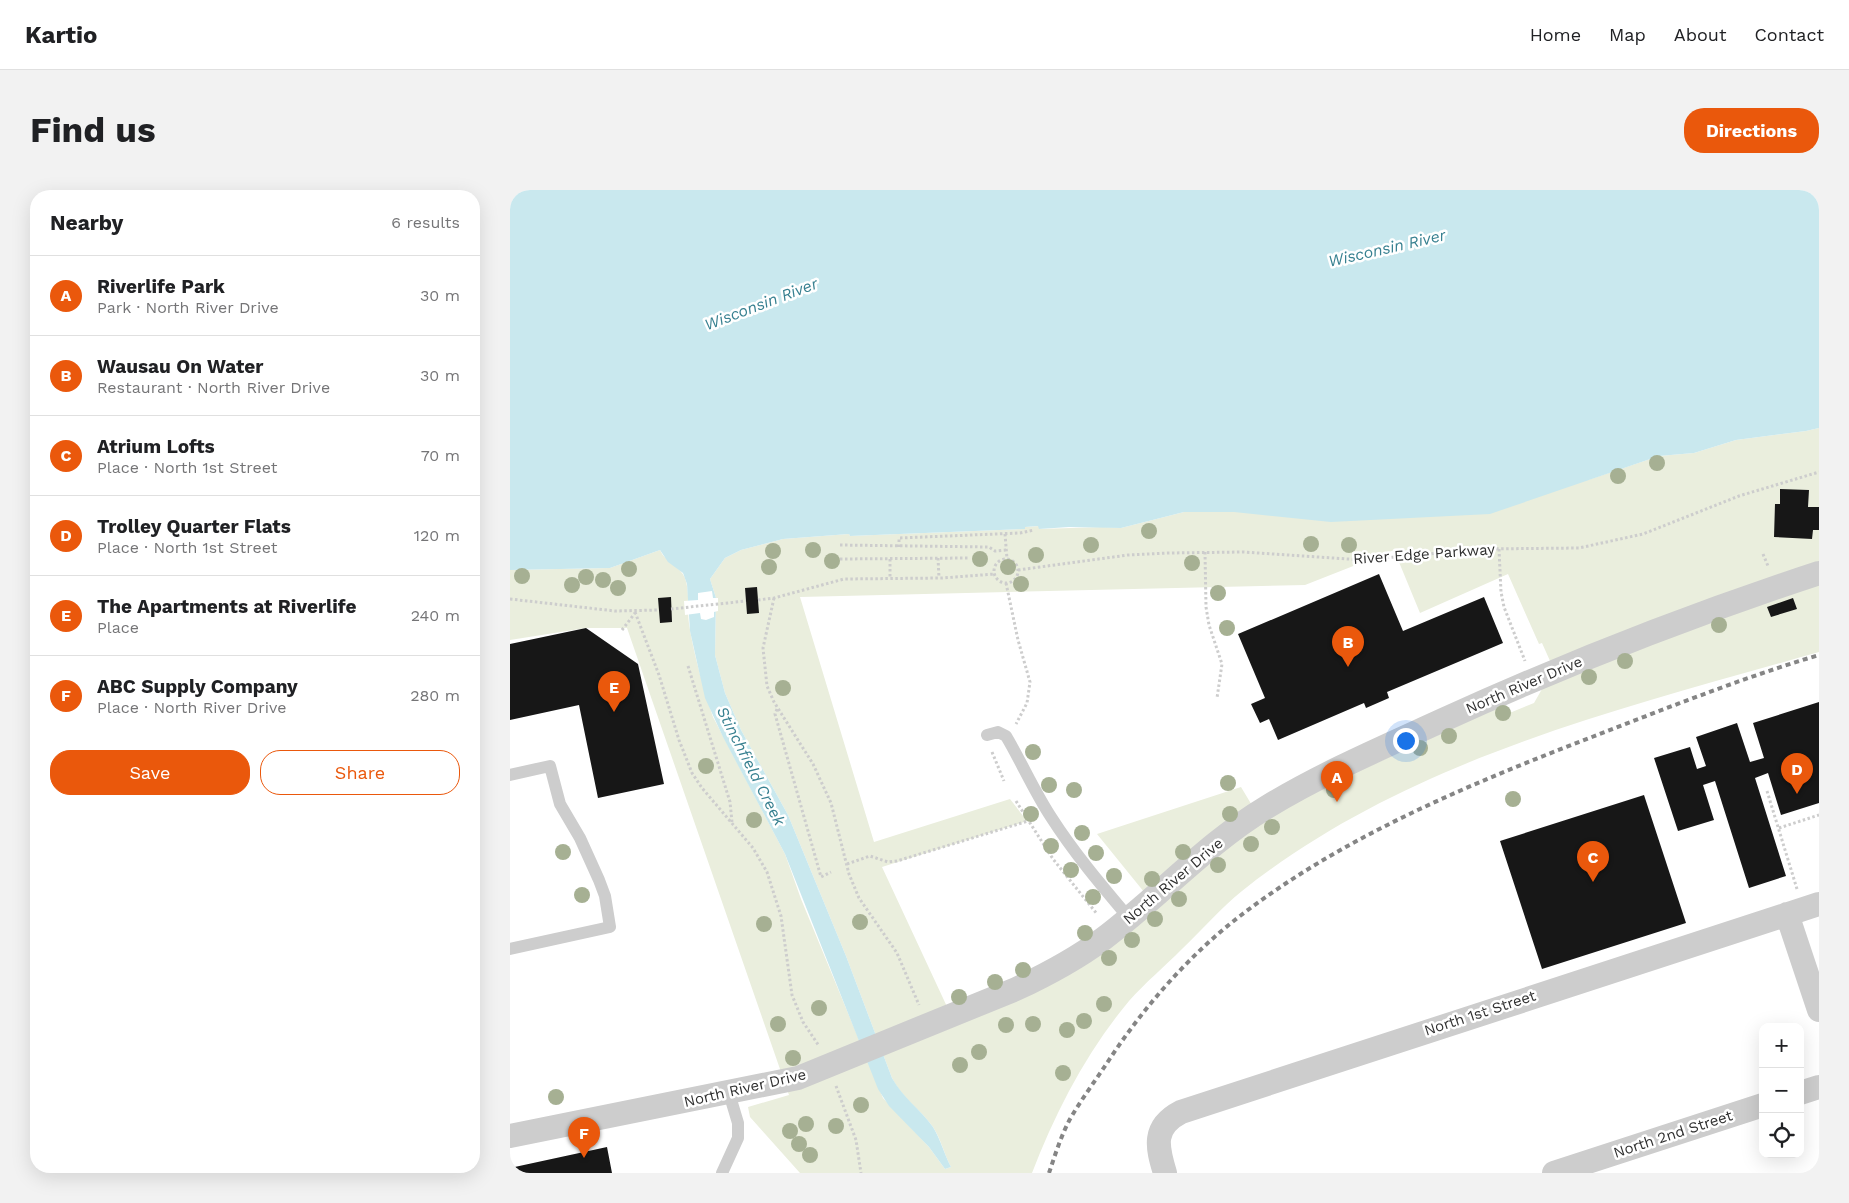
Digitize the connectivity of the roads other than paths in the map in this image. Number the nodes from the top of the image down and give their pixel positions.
1 (1819, 574) edge
2 (987, 734) road end
3 (510, 775) edge
4 (1809, 899) edge
5 (1787, 914) junction
6 (1129, 918) junction
7 (510, 949) edge
8 (1819, 1010) edge
9 (1819, 1087) edge
10 (1804, 1092) edge
11 (729, 1093) junction
12 (1759, 1106) edge
13 (510, 1136) edge
14 (722, 1173) edge
15 (1165, 1173) edge
16 (1554, 1173) edge

1 - 6 street, North River Drive
2 - 6 lane
3 - 7 lane
4 - 5 street, North 1st Street
5 - 8 street
5 - 15 street, North 1st Street
6 - 11 street, North River Drive
9 - 10 street
11 - 13 street, North River Drive
11 - 14 lane
12 - 16 street, North 2nd Street

